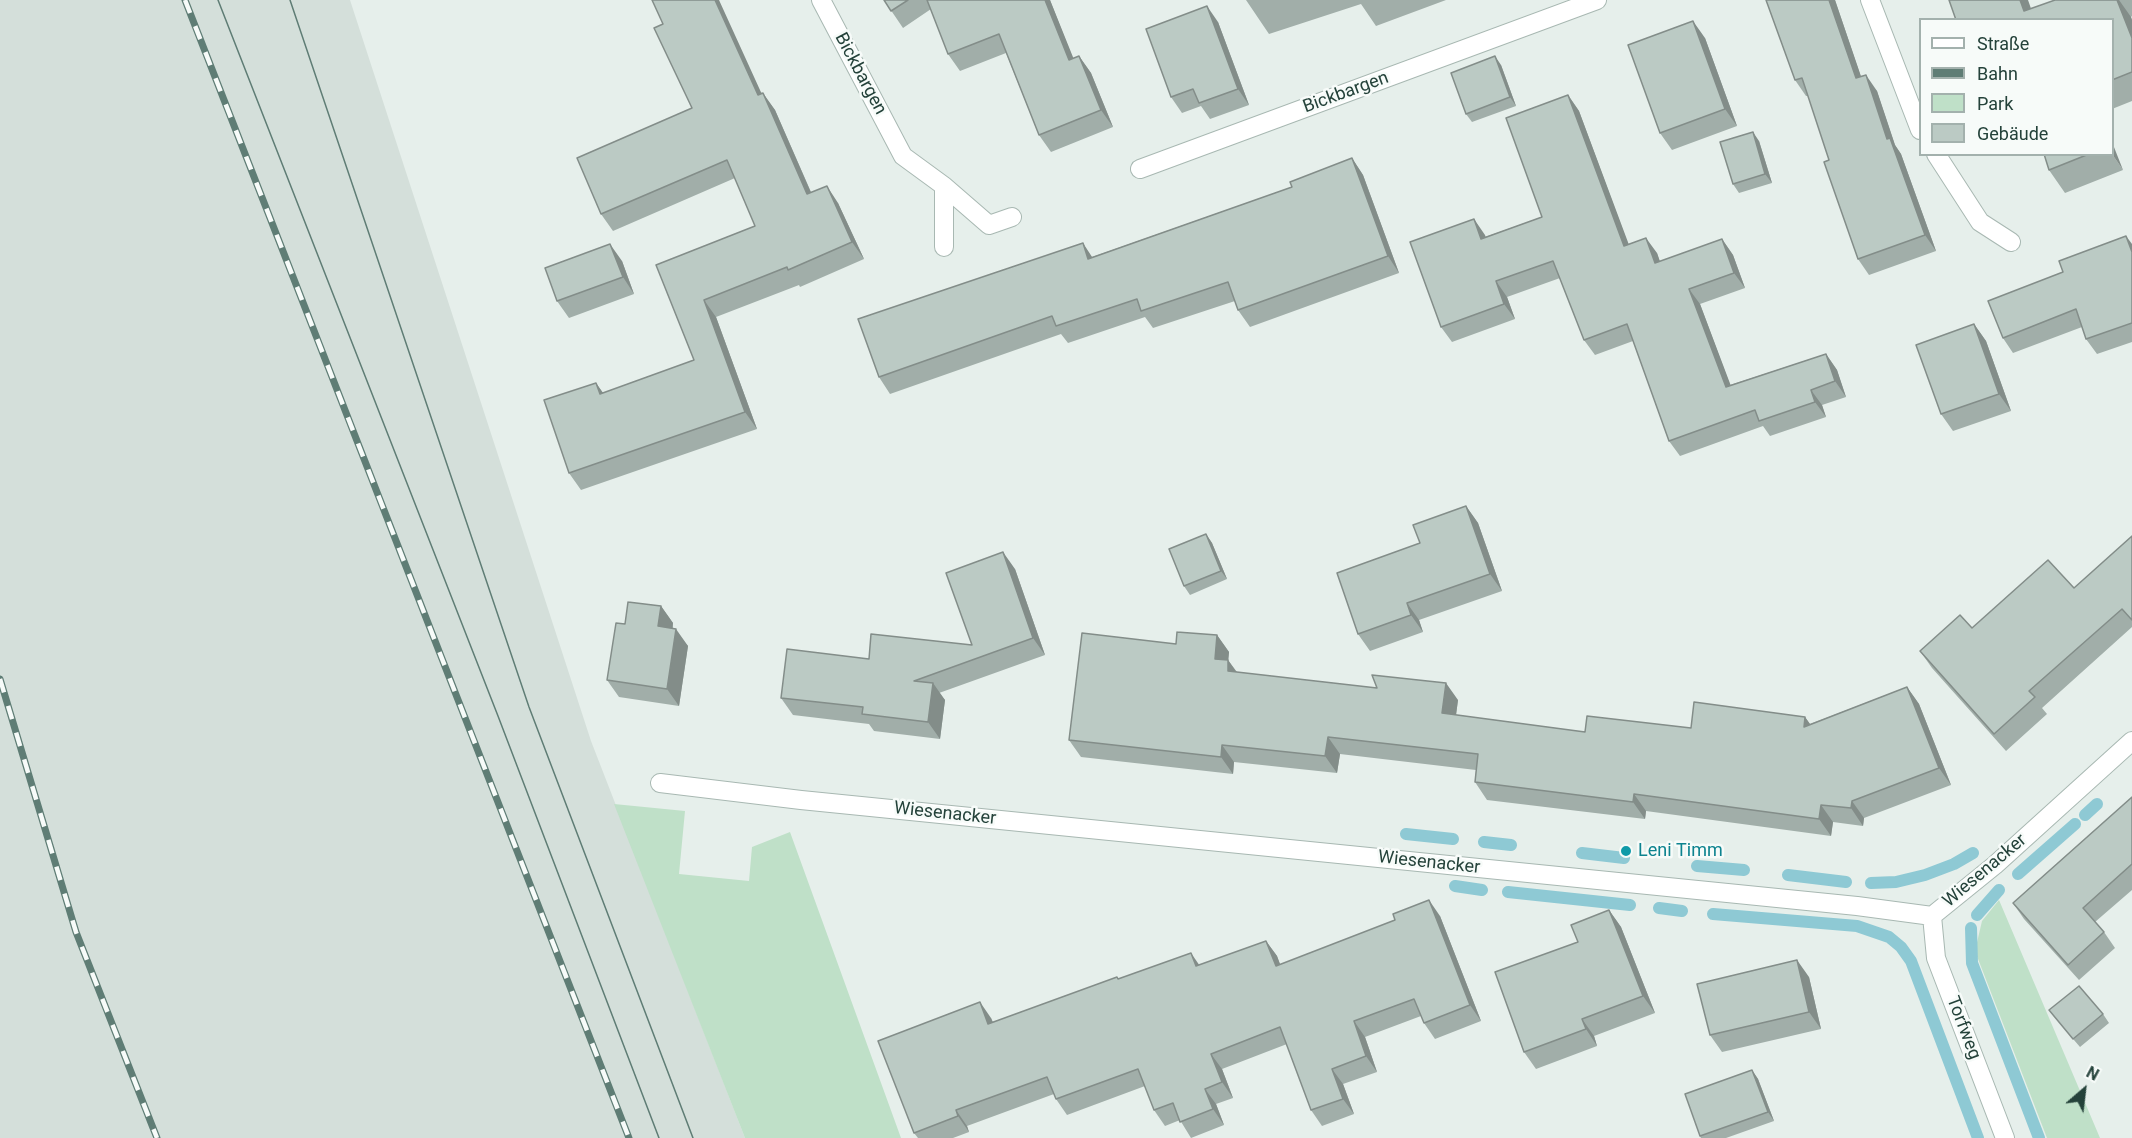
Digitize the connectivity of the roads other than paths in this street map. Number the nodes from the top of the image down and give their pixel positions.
1 (821, 0) edge
2 (1597, 0) edge
3 (1870, 0) edge
4 (1570, 5) edge
5 (1919, 127) edge
6 (1937, 156) edge
7 (1140, 169) dead end
8 (944, 186) junction
9 (1012, 217) dead end
10 (2011, 242) dead end
11 (944, 247) dead end
12 (2132, 741) edge
13 (660, 783) dead end
14 (1932, 916) junction
15 (2005, 1138) edge

1 - 8 street, Bickbargen
2 - 4 street, Bickbargen
3 - 5 street
4 - 7 street, Bickbargen
6 - 10 street
8 - 9 street, Bickbargen
8 - 11 street
12 - 14 street, Wiesenacker
13 - 14 street, Wiesenacker
14 - 15 street, Torfweg

